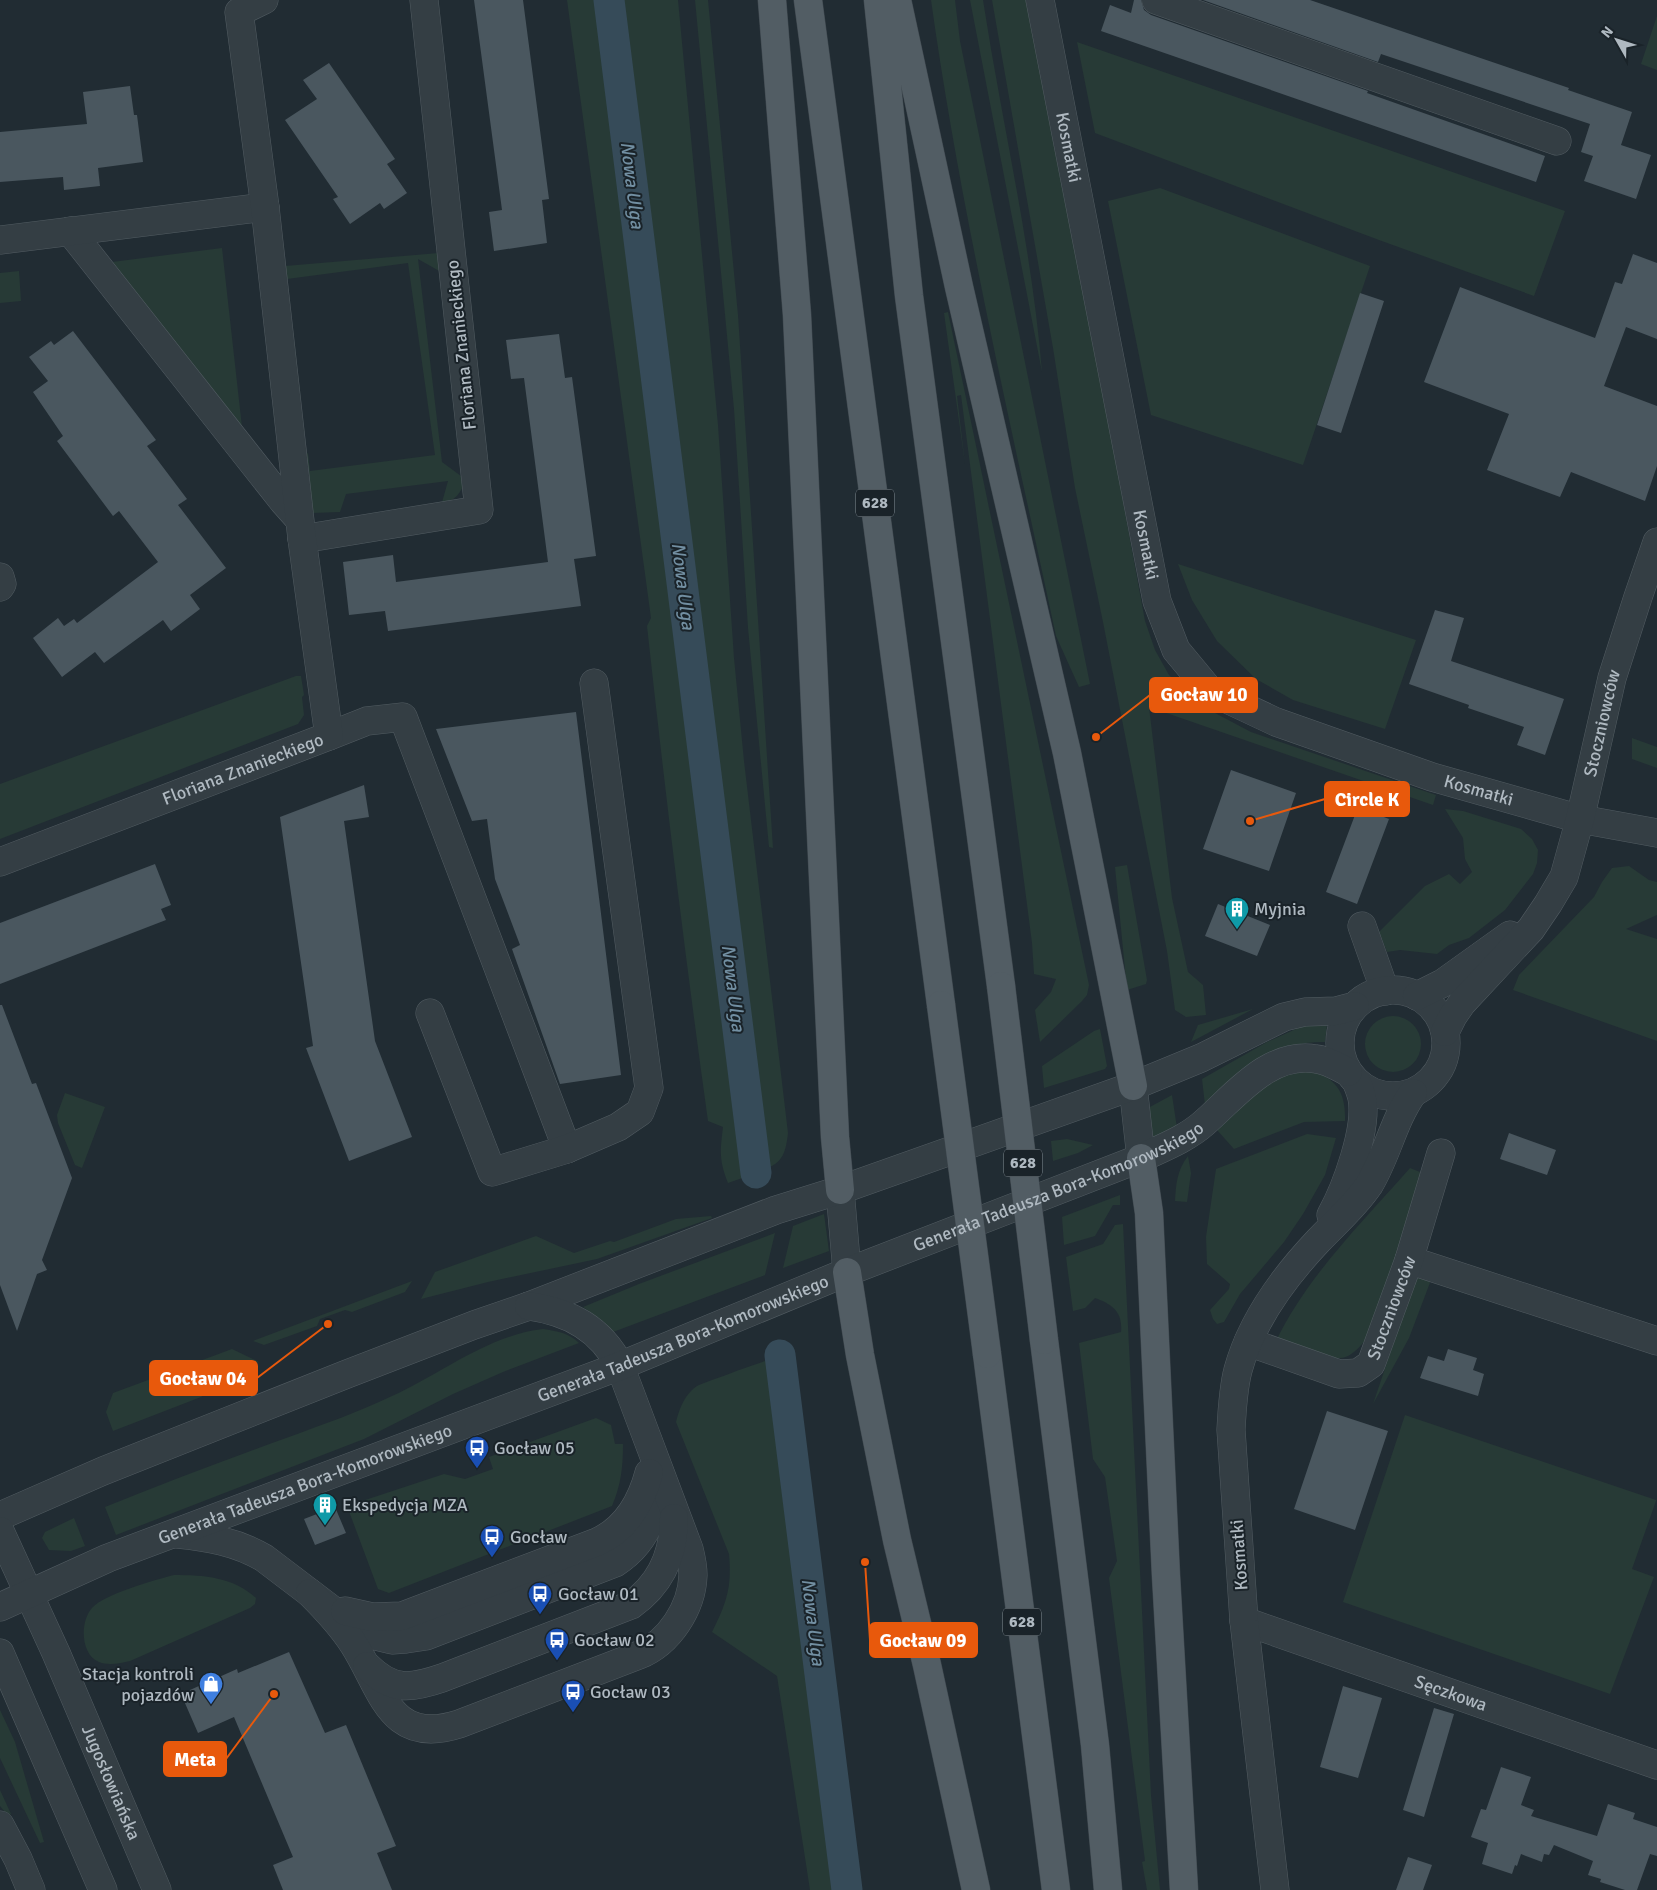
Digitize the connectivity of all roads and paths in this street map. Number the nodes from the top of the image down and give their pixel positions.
1 (264, 0) edge
2 (424, 0) edge
3 (772, 0) edge
4 (808, 0) edge
5 (878, 0) edge
6 (897, 0) edge
7 (1040, 0) edge
8 (1156, 0) edge
9 (1557, 141) dead end
10 (265, 207) junction
11 (70, 231) junction
12 (0, 240) edge
13 (300, 529) junction
14 (1657, 542) edge
15 (0, 577) edge
16 (0, 587) edge
17 (594, 683) dead end
18 (329, 736) junction
19 (1580, 819) junction
20 (1657, 833) edge
21 (0, 862) edge
22 (1548, 904) junction
23 (1362, 926) dead end
24 (1384, 991) junction
25 (1417, 996) junction
26 (1355, 1006) junction
27 (430, 1013) dead end
28 (1445, 1032) junction
29 (1352, 1078) junction
30 (1133, 1086) junction
31 (1413, 1093) junction
32 (567, 1149) junction
33 (1441, 1153) dead end
34 (1141, 1158) junction
35 (840, 1190) junction
36 (1316, 1243) junction
37 (1409, 1260) junction
38 (847, 1272) junction
39 (529, 1306) junction
40 (1657, 1341) edge
41 (1248, 1342) junction
42 (620, 1366) junction
43 (655, 1459) junction
44 (673, 1504) junction
45 (0, 1516) edge
46 (0, 1532) edge
47 (173, 1533) junction
48 (310, 1593) junction
49 (30, 1594) junction
50 (0, 1607) edge
51 (1244, 1621) junction
52 (0, 1653) edge
53 (365, 1663) junction
54 (1095, 1745) junction
55 (1657, 1765) edge
56 (0, 1825) edge
57 (31, 1890) edge
58 (103, 1890) edge
59 (157, 1890) edge
60 (976, 1890) edge
61 (1056, 1890) edge
62 (1108, 1890) edge
63 (1125, 1890) edge
64 (1184, 1890) edge
65 (1275, 1890) edge

1 - 10 street, Floriana Znanieckiego
2 - 13 street, Floriana Znanieckiego
3 - 35 main road
4 - 61 main road, 628, bridge
5 - 54 main road, 628, bridge
6 - 30 main road
7 - 19 street, Kosmatki
8 - 9 street
10 - 11 street
10 - 13 street, Floriana Znanieckiego
11 - 12 street
11 - 13 street
13 - 18 street, Floriana Znanieckiego
14 - 19 street, Stoczniowców
15 - 16 street
17 - 32 street
18 - 21 street, Floriana Znanieckiego
18 - 32 street
19 - 20 street, Kosmatki
19 - 22 street, Stoczniowców
22 - 25 street, Stoczniowców
22 - 28 street, Stoczniowców
23 - 24 street
24 - 25 street
24 - 26 street
25 - 28 street
26 - 29 street
26 - 30 street
27 - 32 street
28 - 31 street
29 - 31 street
29 - 34 street, Generała Tadeusza Bora-Komorowskiego
29 - 36 street, Kosmatki
30 - 34 street
30 - 35 street
31 - 36 street, Kosmatki
33 - 37 street, Stoczniowców
34 - 38 street, Generała Tadeusza Bora-Komorowskiego
34 - 64 main road
35 - 38 street
35 - 39 street
36 - 41 street, Kosmatki
37 - 40 street
37 - 41 street, Stoczniowców
38 - 42 street, Generała Tadeusza Bora-Komorowskiego
38 - 60 main road
39 - 42 street
39 - 45 street
41 - 51 street, Kosmatki
42 - 43 street
42 - 47 street, Generała Tadeusza Bora-Komorowskiego
43 - 44 street
43 - 48 street
44 - 53 street
44 - 53 street
46 - 49 street, Jugosłowiańska
47 - 48 street
47 - 49 street, Generała Tadeusza Bora-Komorowskiego
48 - 53 street
49 - 50 street, Generała Tadeusza Bora-Komorowskiego
49 - 59 street, Jugosłowiańska
51 - 55 street, Sęczkowa
51 - 65 street, Kosmatki
52 - 58 street
54 - 62 main road
54 - 63 main road
56 - 57 street

